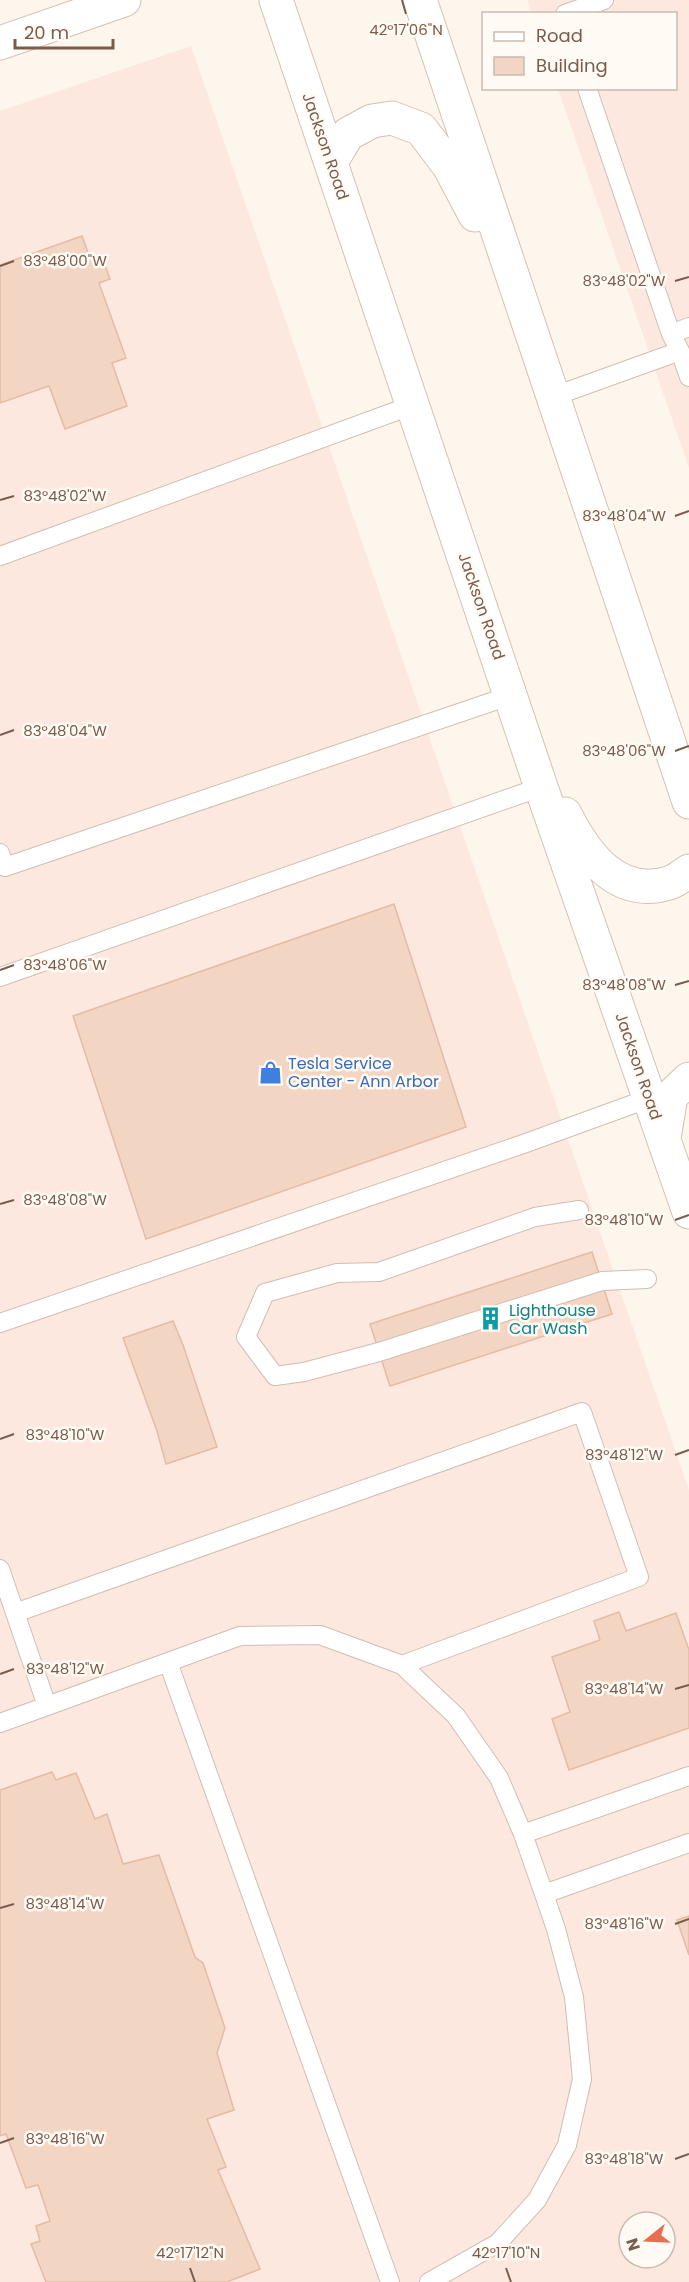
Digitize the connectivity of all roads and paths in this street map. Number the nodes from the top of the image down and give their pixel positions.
1 (124, 0) edge
2 (276, 0) edge
3 (420, 0) edge
4 (604, 0) edge
5 (571, 12) edge
6 (0, 43) edge
7 (588, 90) edge
8 (331, 162) junction
9 (519, 299) junction
10 (689, 327) edge
11 (671, 334) junction
12 (680, 351) junction
13 (689, 377) edge
14 (552, 397) junction
15 (413, 405) junction
16 (0, 556) edge
17 (512, 694) junction
18 (529, 746) junction
19 (542, 787) junction
20 (689, 802) edge
21 (0, 853) edge
22 (689, 871) edge
23 (0, 977) edge
24 (689, 1079) edge
25 (650, 1098) junction
26 (664, 1138) junction
27 (579, 1210) dead end
28 (689, 1212) edge
29 (647, 1279) dead end
30 (0, 1323) edge
31 (0, 1569) edge
32 (15, 1613) junction
33 (168, 1662) junction
34 (402, 1665) junction
35 (47, 1706) junction
36 (0, 1723) edge
37 (689, 1776) edge
38 (523, 1834) junction
39 (689, 1843) edge
40 (544, 1894) junction
41 (390, 2282) edge
42 (429, 2282) edge

1 - 6 main road
2 - 8 main road, Jackson Road
3 - 9 main road
4 - 5 lane
7 - 11 lane
8 - 9 main road
8 - 15 main road, Jackson Road
9 - 14 main road
10 - 11 lane
11 - 12 lane
12 - 13 lane
12 - 14 lane
14 - 20 main road
15 - 16 lane
15 - 17 main road, Jackson Road
17 - 18 main road, Jackson Road
17 - 21 lane
18 - 19 main road, Jackson Road
18 - 22 main road
19 - 23 lane
19 - 25 main road, Jackson Road
24 - 26 main road
25 - 26 main road, Jackson Road
25 - 30 lane
26 - 28 main road, Jackson Road
27 - 29 lane
31 - 32 lane
32 - 34 lane
32 - 35 lane
33 - 34 lane
33 - 35 lane
33 - 41 lane
34 - 38 lane
35 - 36 lane
37 - 38 lane
38 - 40 lane
39 - 40 lane
40 - 42 lane

